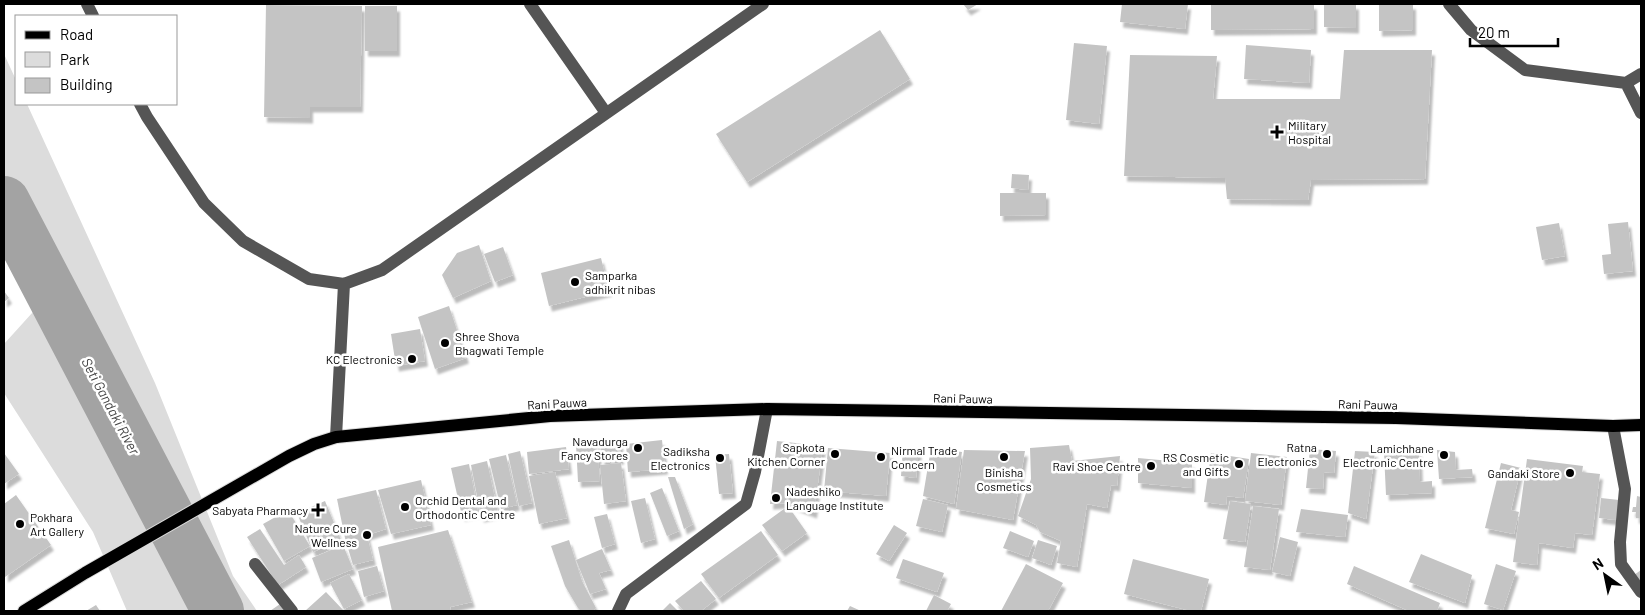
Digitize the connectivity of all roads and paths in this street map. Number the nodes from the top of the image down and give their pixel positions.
1 (86, 4) edge
2 (530, 4) edge
3 (763, 4) edge
4 (1449, 4) edge
5 (92, 15) edge
6 (1641, 74) edge
7 (1626, 83) junction
8 (141, 105) edge
9 (1641, 112) edge
10 (606, 113) junction
11 (344, 284) junction
12 (767, 409) junction
13 (1641, 425) edge
14 (1613, 426) junction
15 (336, 437) junction
16 (255, 564) dead end
17 (1641, 592) edge
18 (24, 611) edge
19 (292, 611) edge
20 (618, 611) edge

1 - 5 street
2 - 10 street
3 - 10 street
4 - 7 street
6 - 7 street
7 - 9 street
8 - 11 street
10 - 11 street
11 - 15 street
12 - 14 main road, Rani Pauwa
12 - 15 main road, Rani Pauwa
12 - 20 street
13 - 14 main road, Rani Pauwa
14 - 17 street
15 - 18 main road, Rani Pauwa
16 - 19 street

